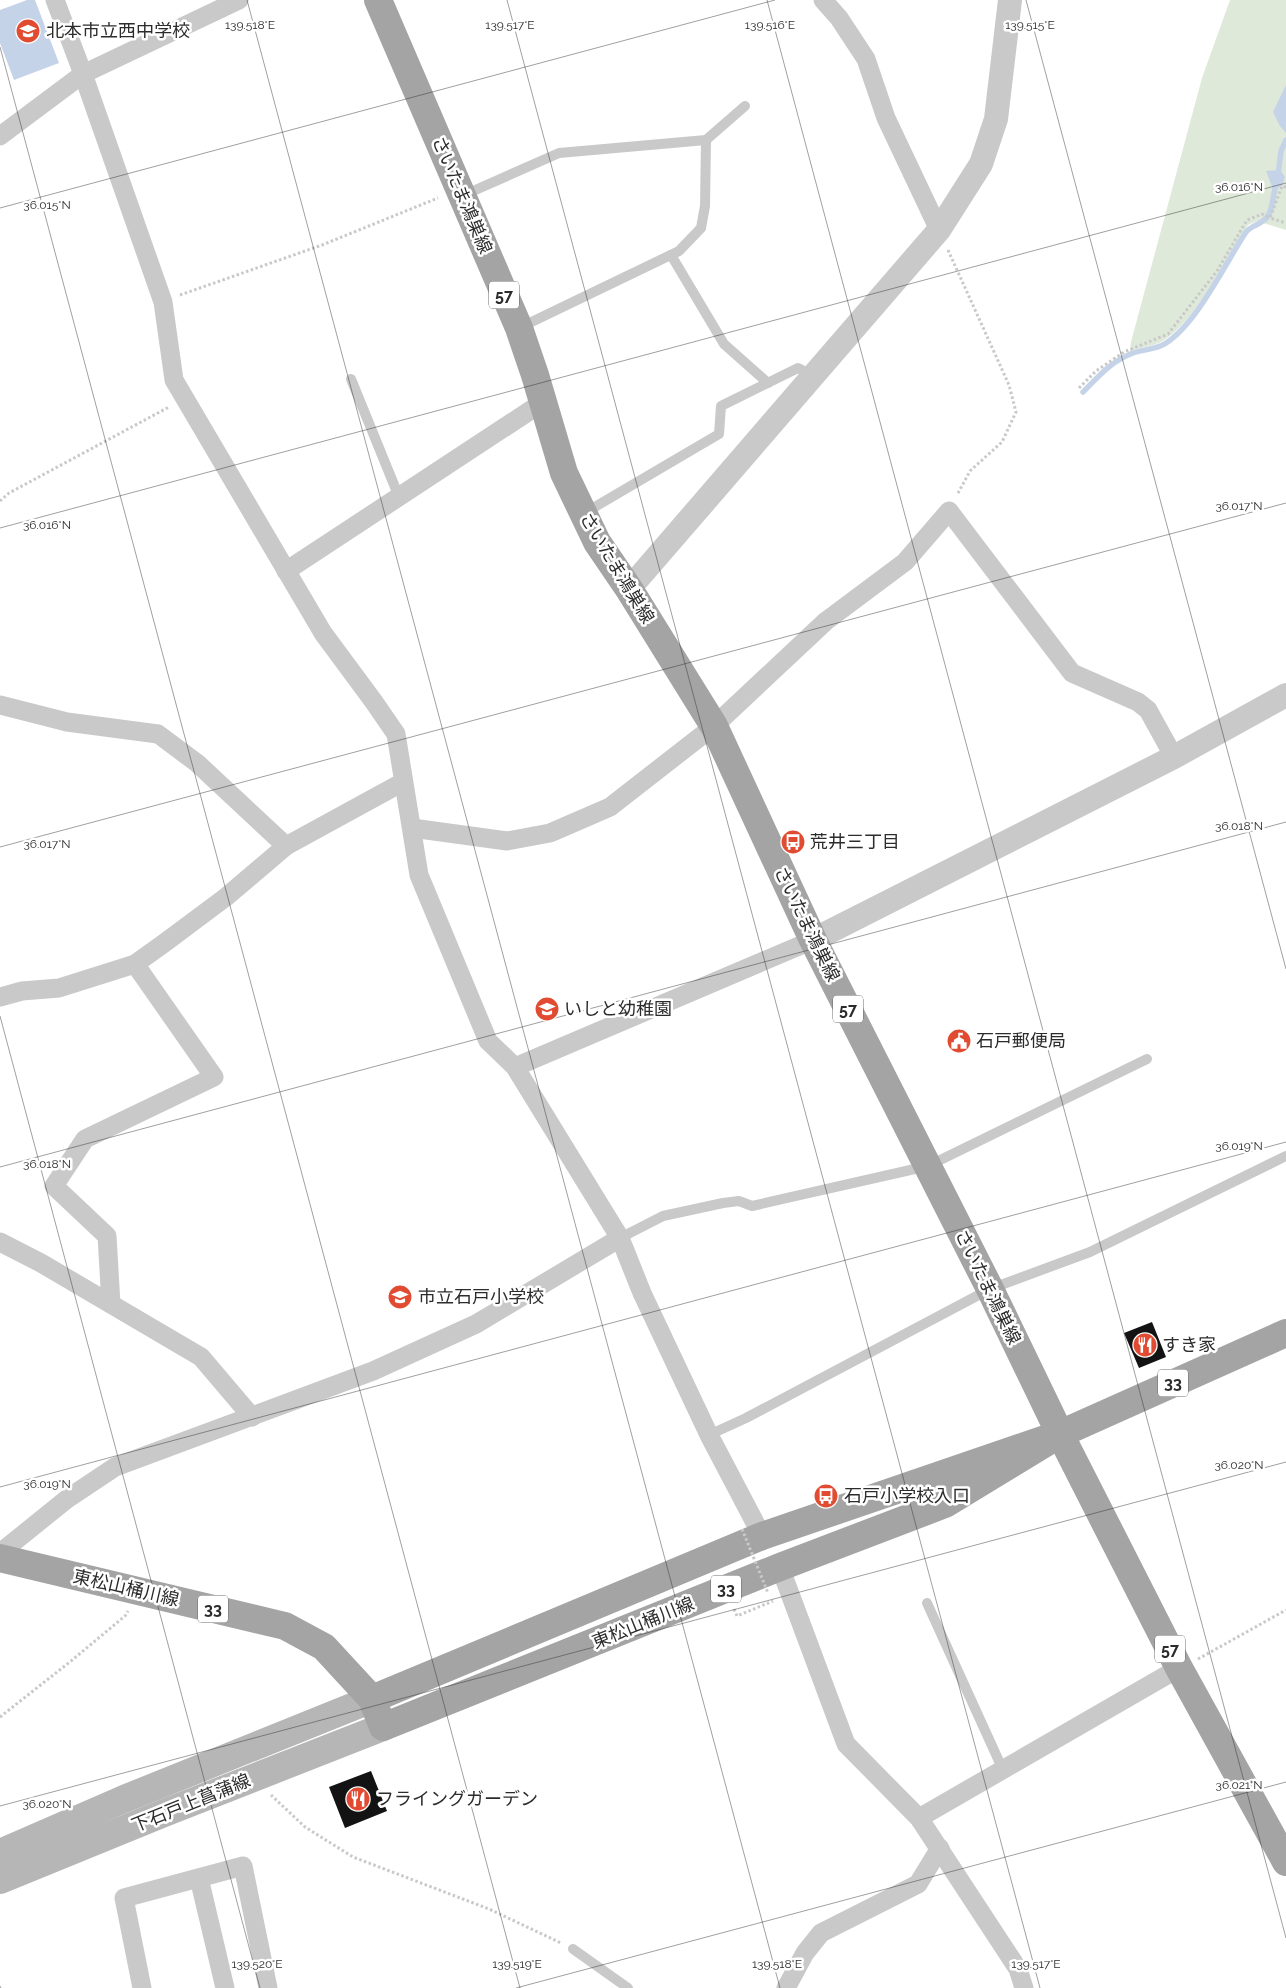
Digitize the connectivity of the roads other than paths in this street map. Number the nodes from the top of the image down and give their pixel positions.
1 (55, 0) edge
2 (239, 0) edge
3 (378, 0) edge
4 (824, 0) edge
5 (1010, 0) edge
6 (83, 74) junction
7 (745, 106) dead end
8 (0, 136) edge
9 (706, 140) junction
10 (461, 193) junction
11 (939, 230) junction
12 (671, 255) junction
13 (519, 328) junction
14 (813, 376) junction
15 (351, 379) dead end
16 (768, 383) junction
17 (543, 402) junction
18 (399, 497) junction
19 (593, 508) dead end
20 (286, 571) junction
21 (629, 589) junction
22 (1286, 695) edge
23 (0, 705) edge
24 (714, 726) junction
25 (1174, 757) junction
26 (404, 782) junction
27 (412, 828) junction
28 (286, 846) junction
29 (813, 940) junction
30 (135, 964) junction
31 (0, 997) edge
32 (1147, 1059) dead end
33 (515, 1067) junction
34 (1286, 1156) edge
35 (928, 1166) junction
36 (620, 1238) junction
37 (0, 1242) edge
38 (990, 1289) junction
39 (111, 1304) junction
40 (1286, 1333) edge
41 (252, 1417) junction
42 (1060, 1434) junction
43 (709, 1435) junction
44 (752, 1533) junction
45 (0, 1553) edge
46 (0, 1558) edge
47 (780, 1567) junction
48 (927, 1602) dead end
49 (1180, 1668) junction
50 (372, 1699) junction
51 (383, 1727) junction
52 (1003, 1770) junction
53 (919, 1818) junction
54 (940, 1848) junction
55 (0, 1853) edge
56 (1286, 1862) edge
57 (199, 1878) junction
58 (0, 1880) edge
59 (572, 1949) road end
60 (142, 1988) edge
61 (225, 1988) edge
62 (268, 1988) edge
63 (628, 1988) edge
64 (786, 1988) edge
65 (1024, 1988) edge

1 - 6 street
2 - 6 street
3 - 10 main road, さいたま鴻巣線 / 57
4 - 11 street
5 - 11 street
6 - 8 street
6 - 20 street
7 - 9 lane
9 - 10 lane
9 - 12 lane
10 - 13 main road, さいたま鴻巣線 / 57
11 - 14 street
12 - 13 lane
12 - 16 lane
13 - 17 main road, さいたま鴻巣線 / 57
14 - 16 lane
14 - 21 street
15 - 18 lane
16 - 19 lane
17 - 18 street
17 - 21 main road, さいたま鴻巣線 / 57
18 - 20 street
20 - 26 street
21 - 24 main road, さいたま鴻巣線 / 57
22 - 25 street
23 - 28 street
24 - 25 street
24 - 27 street
24 - 29 main road, さいたま鴻巣線 / 57
25 - 29 street
26 - 27 street
26 - 28 street
27 - 33 street
28 - 30 street
29 - 33 street
29 - 35 main road, さいたま鴻巣線 / 57
30 - 31 street
30 - 39 street
32 - 35 lane
33 - 36 street
34 - 38 lane
35 - 36 lane
35 - 38 main road, さいたま鴻巣線 / 57
36 - 41 street
36 - 43 street
37 - 39 street
38 - 42 main road, さいたま鴻巣線 / 57
38 - 43 lane
39 - 41 street
40 - 42 main road, 東松山桶川線 / 33
41 - 45 street
42 - 44 main road, 東松山桶川線 / 33
42 - 47 main road, 東松山桶川線 / 33
42 - 49 main road, さいたま鴻巣線 / 57
43 - 44 street
44 - 50 main road, 東松山桶川線 / 33
46 - 50 main road, 東松山桶川線 / 33
47 - 51 main road, 東松山桶川線 / 33
47 - 53 street
48 - 52 lane
49 - 52 street
49 - 56 main road, さいたま鴻巣線 / 57
50 - 51 main road, 東松山桶川線 / 33
50 - 55 main road, 下石戸上菖蒲線
51 - 58 main road, 下石戸上菖蒲線
52 - 53 street
53 - 54 street
54 - 64 street
54 - 65 street
57 - 60 street
57 - 61 street
57 - 62 street
59 - 63 lane

